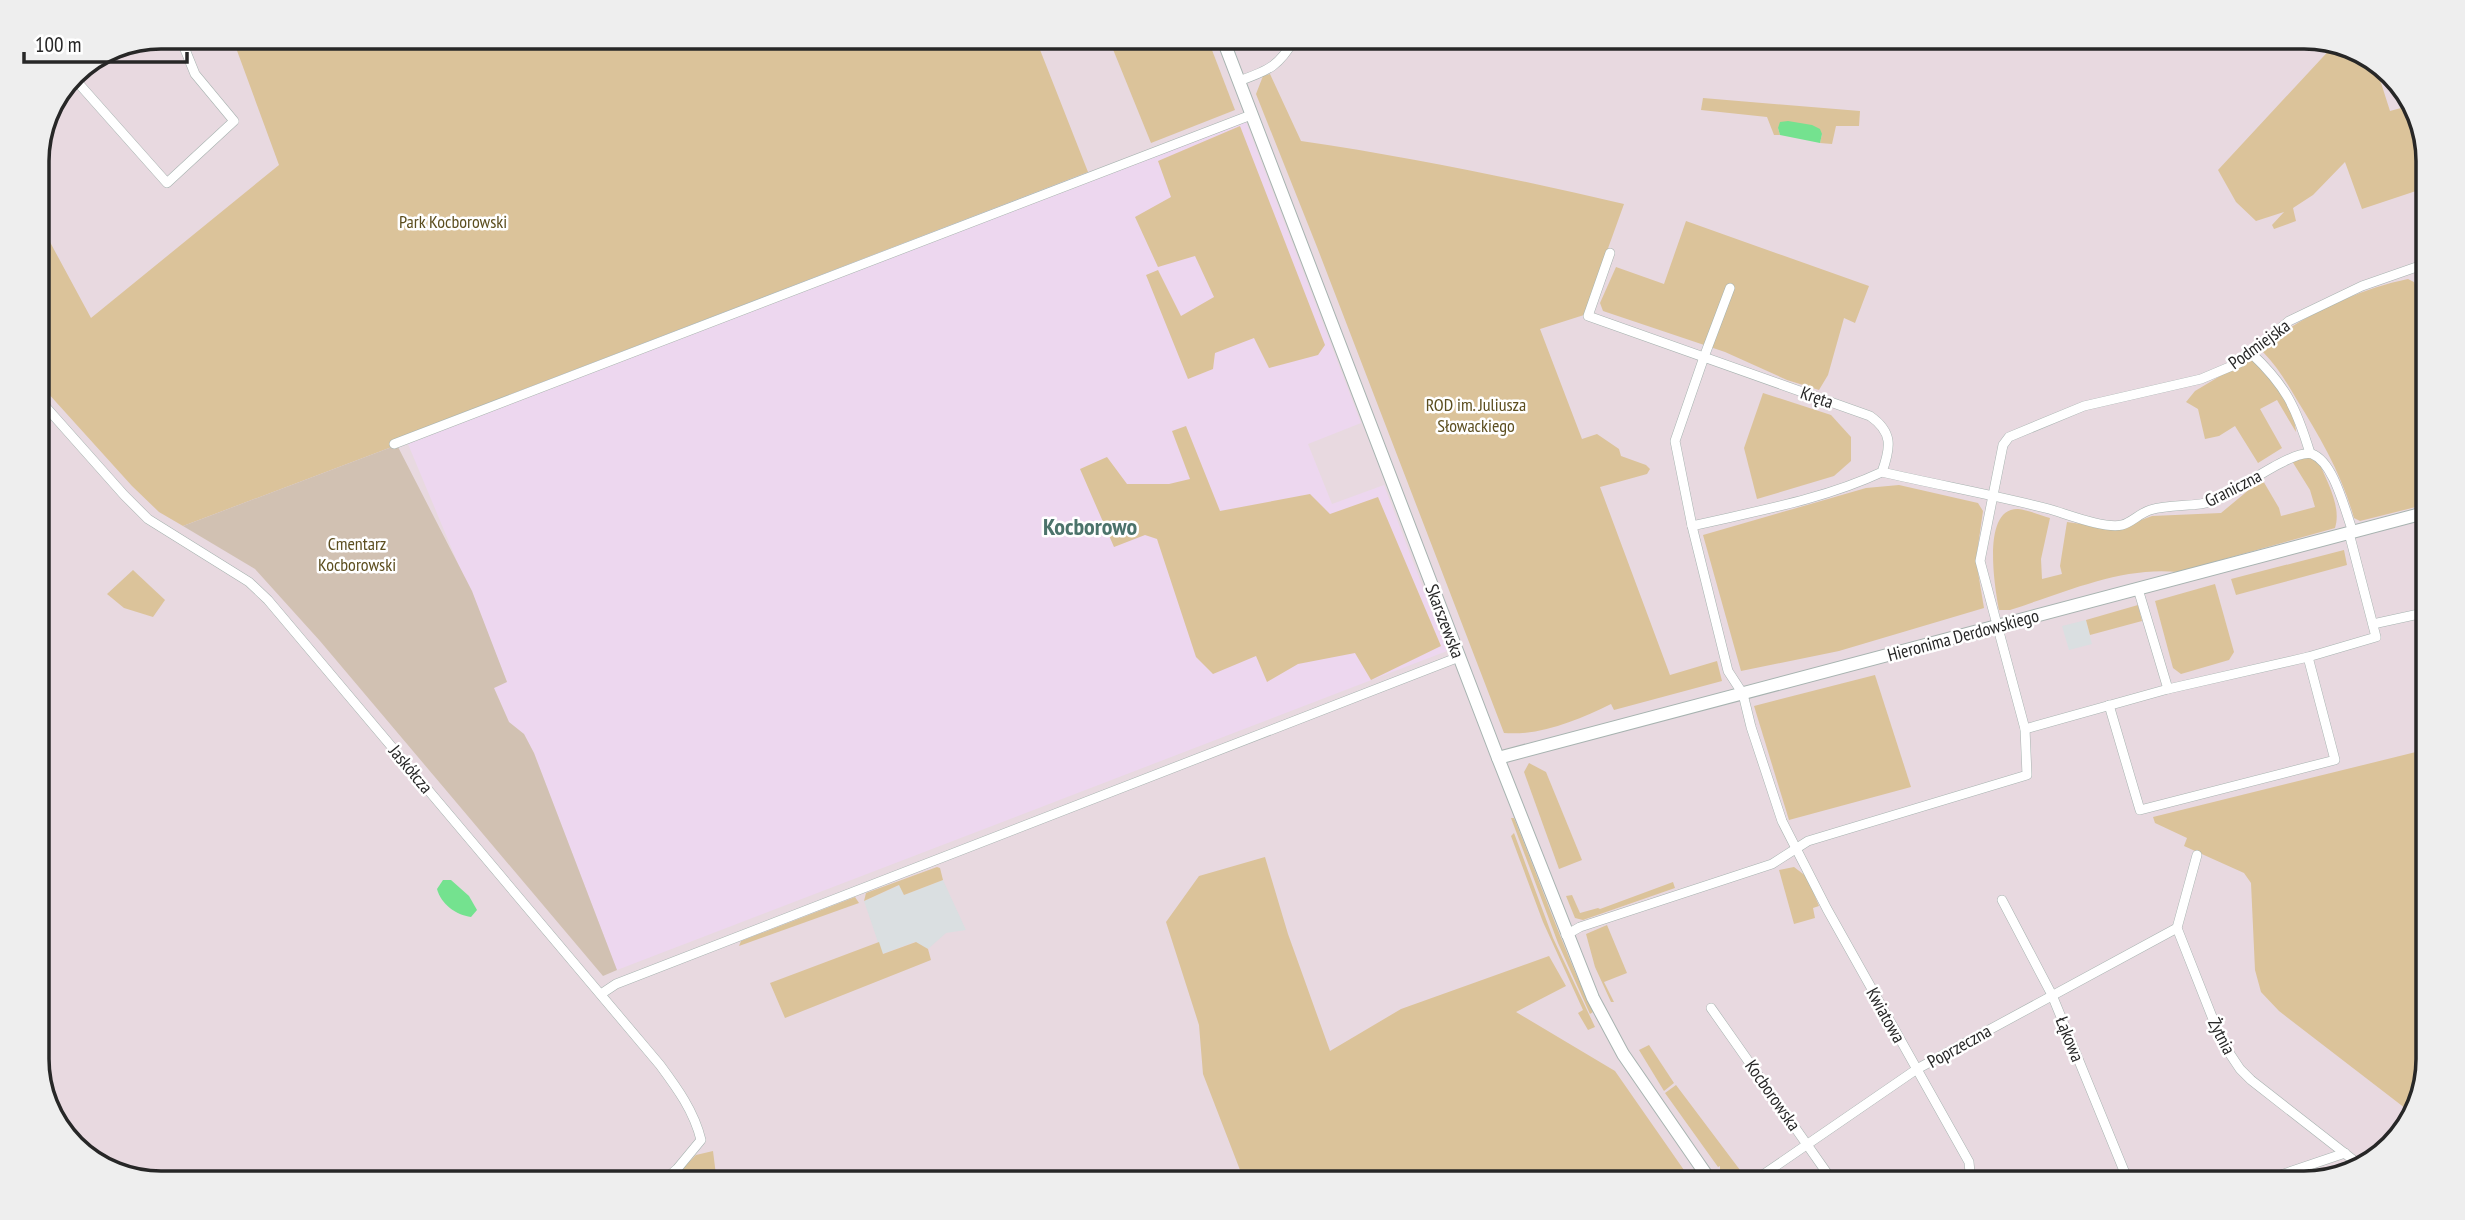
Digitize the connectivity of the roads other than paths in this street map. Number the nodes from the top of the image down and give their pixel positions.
1 (185, 49) edge
2 (1227, 49) edge
3 (1289, 49) edge
4 (1239, 81) junction
5 (80, 85) edge
6 (1251, 115) junction
7 (1611, 253) dead end
8 (2416, 267) edge
9 (1730, 288) dead end
10 (2251, 353) junction
11 (1703, 357) junction
12 (49, 411) edge
13 (394, 444) dead end
14 (2309, 453) junction
15 (1882, 472) junction
16 (1993, 497) junction
17 (2416, 515) edge
18 (1692, 526) junction
19 (2351, 533) junction
20 (2138, 589) junction
21 (2416, 615) edge
22 (2373, 624) junction
23 (1997, 627) junction
24 (1459, 657) junction
25 (2308, 657) junction
26 (2168, 689) junction
27 (1743, 694) junction
28 (2109, 705) junction
29 (2025, 729) junction
30 (1497, 758) junction
31 (1796, 848) junction
32 (2197, 855) dead end
33 (2002, 900) dead end
34 (2177, 928) junction
35 (1566, 935) junction
36 (601, 994) junction
37 (2052, 995) junction
38 (1711, 1008) dead end
39 (1917, 1069) junction
40 (1807, 1144) junction
41 (2345, 1153) junction
42 (2353, 1159) edge
43 (673, 1171) edge
44 (1704, 1171) edge
45 (1768, 1171) edge
46 (1826, 1171) edge
47 (1970, 1171) edge
48 (2124, 1171) edge
49 (2292, 1171) edge

1 - 5 street
2 - 4 main road, Skarszewska
3 - 4 street
4 - 6 main road, Skarszewska
6 - 13 street
6 - 24 main road, Skarszewska
7 - 11 street, Kręta
8 - 10 street, Podmiejska
9 - 11 street
10 - 14 street
10 - 16 street, Podmiejska
11 - 15 street, Kręta
11 - 18 street
12 - 36 street, Jaskółcza
14 - 16 street, Graniczna
14 - 19 street
15 - 16 street
15 - 18 street
16 - 23 street
17 - 19 main road, Hieronima Derdowskiego
18 - 27 street
19 - 20 main road, Hieronima Derdowskiego
19 - 22 street
20 - 23 main road, Hieronima Derdowskiego
20 - 26 street
21 - 22 street
22 - 25 street
23 - 27 main road, Hieronima Derdowskiego
23 - 29 street
24 - 30 main road, Skarszewska
24 - 36 street
25 - 26 street
25 - 28 street
26 - 28 street
27 - 30 main road, Hieronima Derdowskiego
27 - 31 street, Kwiatowa
28 - 29 street
29 - 31 street
30 - 35 main road, Skarszewska
31 - 35 street
31 - 39 street, Kwiatowa
32 - 34 street
33 - 37 street, Łąkowa
34 - 37 street, Poprzeczna
34 - 41 street, Żytnia
35 - 44 main road, Skarszewska
36 - 43 street, Jaskółcza
37 - 39 street, Poprzeczna
37 - 48 street, Łąkowa
38 - 40 street, Kocborowska
39 - 40 street, Poprzeczna
39 - 47 street, Kwiatowa
40 - 45 street, Poprzeczna
40 - 46 street, Kocborowska
41 - 42 street, Żytnia
41 - 49 street

